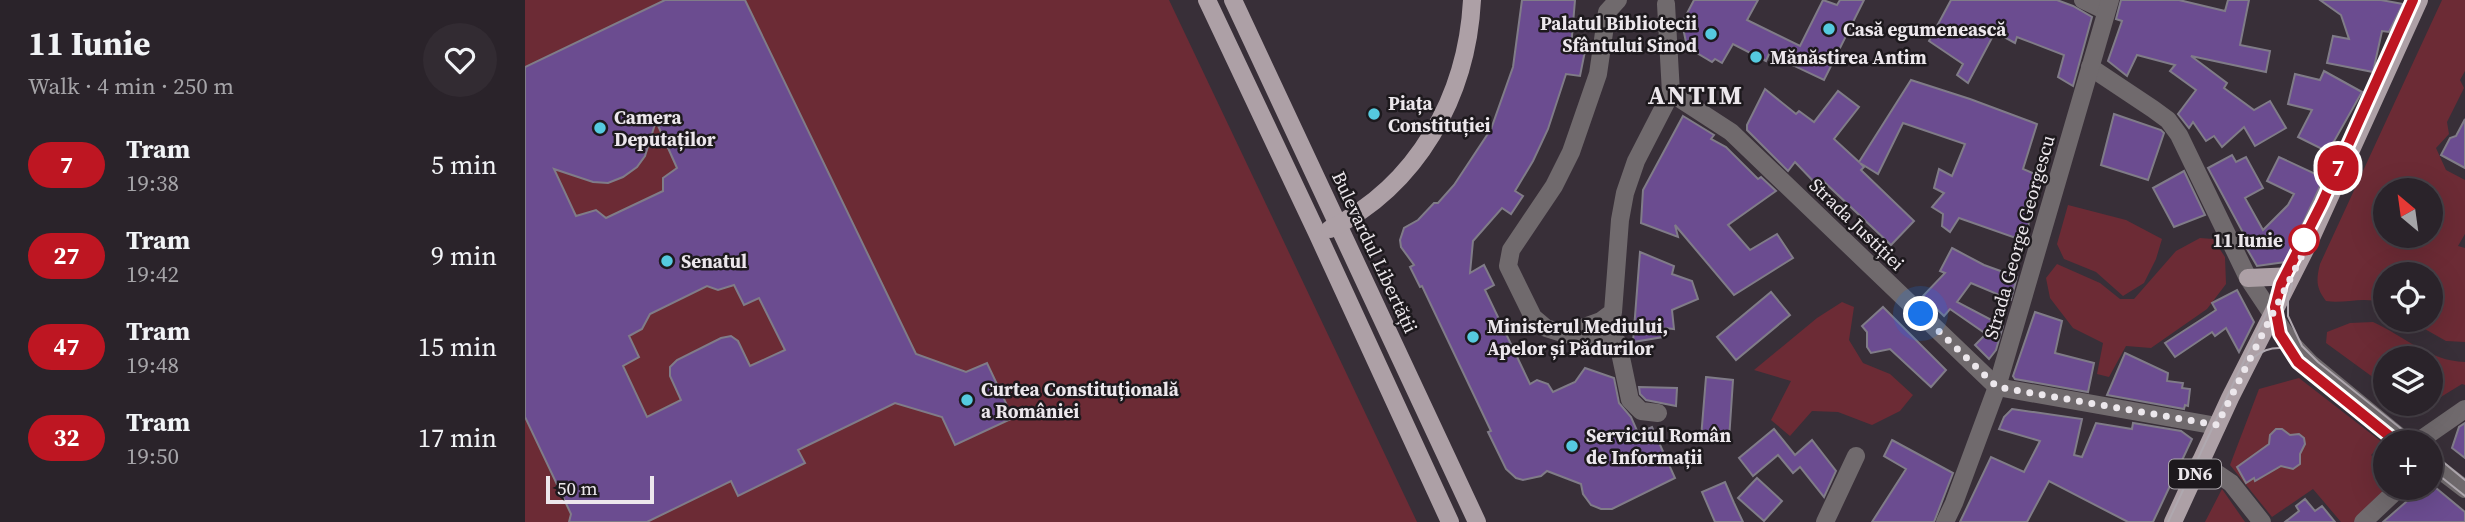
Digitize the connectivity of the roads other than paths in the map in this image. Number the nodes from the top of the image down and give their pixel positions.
1 (1207, 0) edge
2 (1233, 0) edge
3 (1472, 0) edge
4 (1618, 0) edge
5 (2083, 0) edge
6 (2419, 0) edge
7 (1666, 5) dead end
8 (2108, 6) edge
9 (2090, 67) junction
10 (1671, 93) junction
11 (1339, 225) junction
12 (1318, 235) junction
13 (2291, 275) junction
14 (2248, 278) junction
15 (1613, 312) junction
16 (2272, 313) junction
17 (1565, 334) junction
18 (1618, 343) junction
19 (1997, 387) junction
20 (2465, 410) edge
21 (1658, 413) dead end
22 (2217, 425) junction
23 (2391, 430) edge
24 (2435, 430) edge
25 (1856, 456) dead end
26 (2200, 462) junction
27 (2443, 472) edge
28 (2465, 489) edge
29 (2386, 500) edge
30 (1450, 522) edge
31 (1477, 522) edge
32 (1825, 522) edge
33 (1945, 522) edge
34 (2173, 522) edge
35 (2262, 522) edge
36 (2363, 522) edge

1 - 12 main road
2 - 11 main road, Bulevardul Libertății
3 - 11 main road
4 - 17 street
5 - 8 street
6 - 13 main road, DN6
7 - 10 street
8 - 9 street, Strada George Georgescu
9 - 14 street
9 - 19 street, Strada George Georgescu
10 - 15 street
10 - 19 street, Strada Justiției
11 - 12 main road
11 - 31 main road, Bulevardul Libertății
12 - 30 main road
13 - 14 main road
13 - 16 main road, DN6
14 - 16 street
15 - 17 street
15 - 18 street
16 - 22 main road, DN6
16 - 23 street
17 - 18 street
18 - 21 street
19 - 22 street
19 - 33 street, Strada George Georgescu
20 - 24 street
22 - 26 main road, DN6
25 - 32 street
26 - 34 main road, DN6
26 - 35 street
27 - 28 street
29 - 36 street

